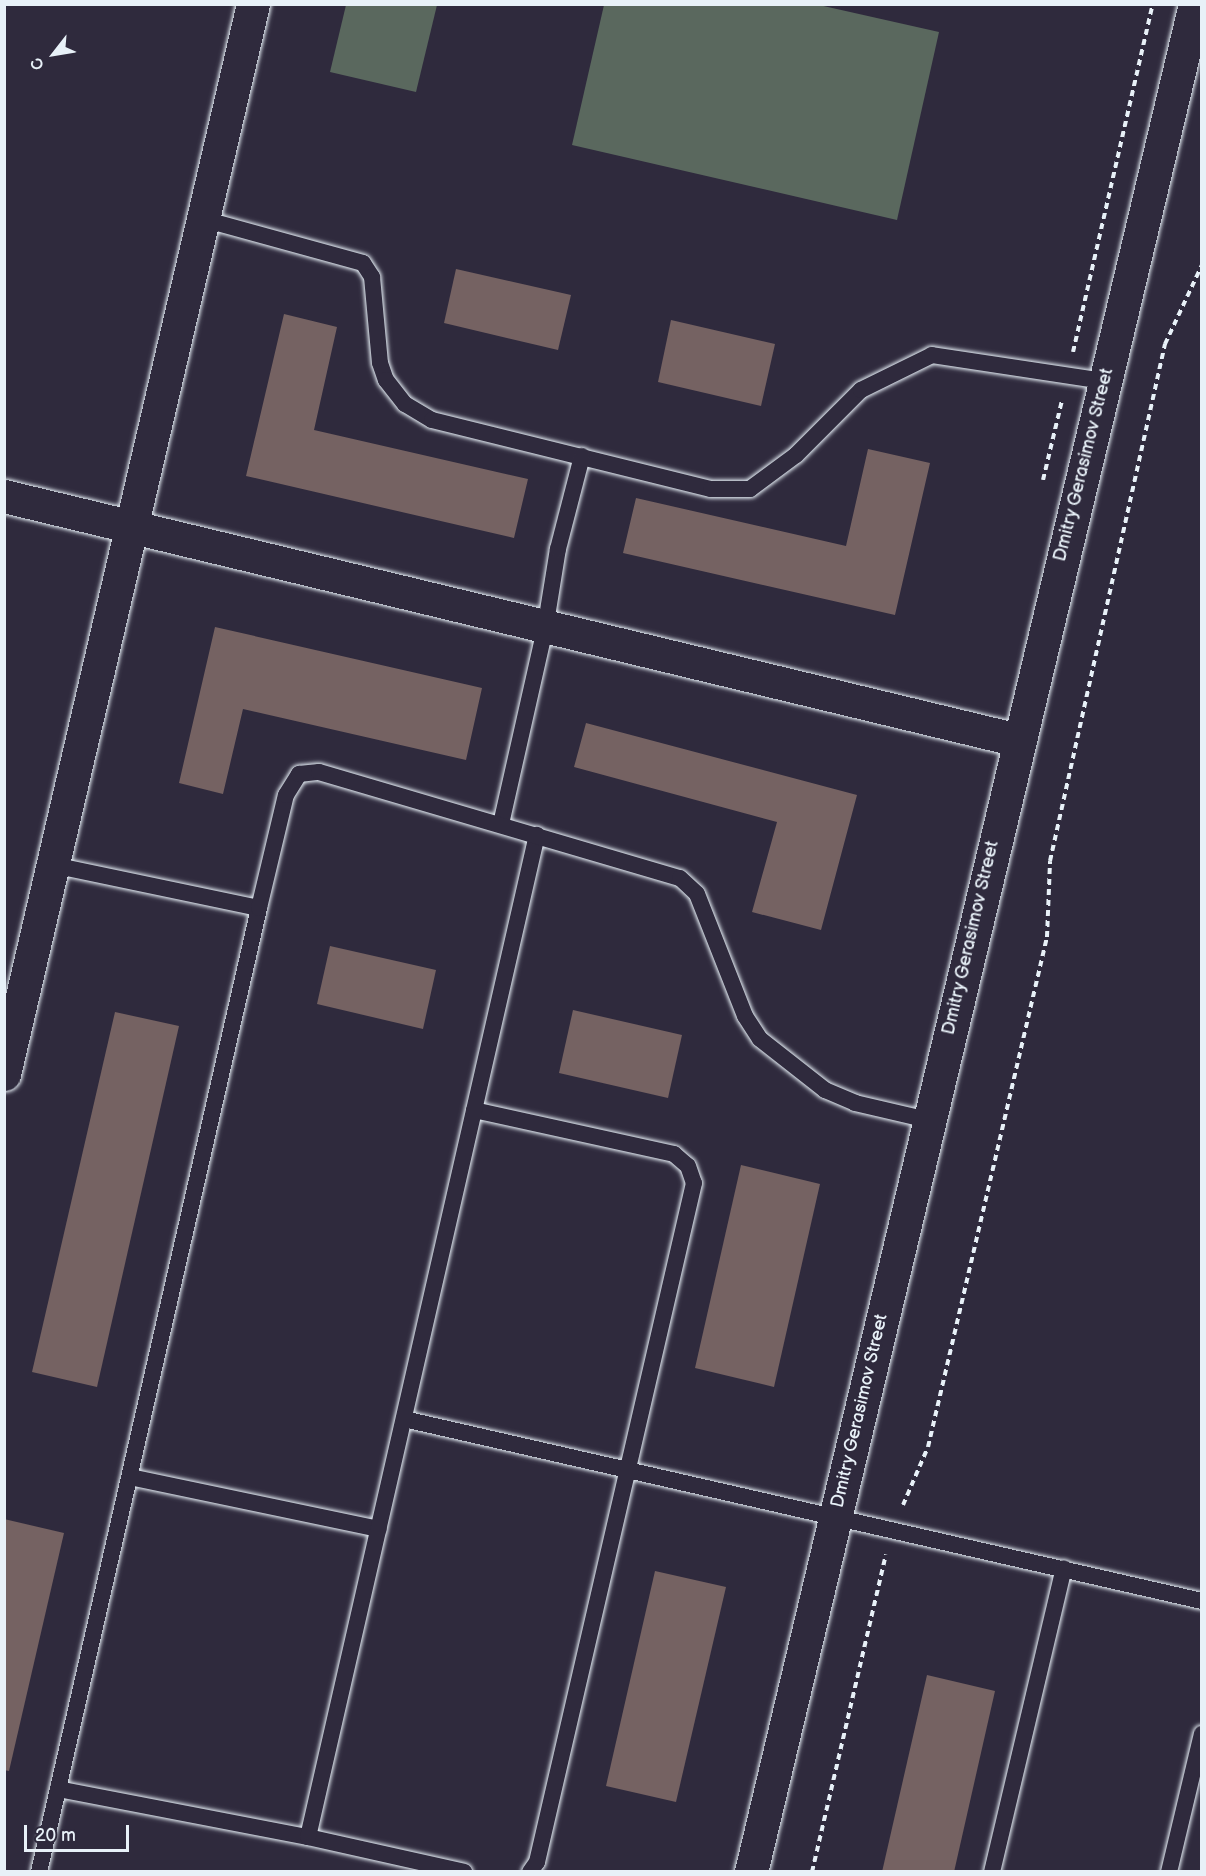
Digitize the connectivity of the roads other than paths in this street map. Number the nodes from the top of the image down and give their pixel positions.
1 (253, 4) edge
2 (1195, 4) edge
3 (203, 219) junction
4 (1104, 381) junction
5 (582, 456) junction
6 (4, 496) edge
7 (132, 527) junction
8 (545, 629) junction
9 (1018, 740) junction
10 (501, 824) junction
11 (537, 835) junction
12 (53, 864) junction
13 (259, 908) junction
14 (4, 1074) edge
15 (474, 1110) junction
16 (928, 1120) junction
17 (404, 1419) junction
18 (626, 1469) junction
19 (130, 1477) junction
20 (835, 1516) junction
21 (379, 1529) junction
22 (1064, 1568) junction
23 (1202, 1601) edge
24 (1202, 1734) edge
25 (58, 1789) junction
26 (308, 1837) junction
27 (39, 1872) edge
28 (464, 1872) edge
29 (530, 1872) edge
30 (751, 1872) edge
31 (992, 1872) edge
32 (1169, 1872) edge

1 - 3 street
2 - 4 street, Dmitry Gerasimov Street
3 - 5 lane
3 - 7 street
4 - 5 lane
4 - 9 street, Dmitry Gerasimov Street
5 - 8 lane
6 - 7 street
7 - 8 street
7 - 12 street
8 - 9 street
8 - 10 lane
9 - 16 street, Dmitry Gerasimov Street
10 - 11 lane
10 - 13 lane
11 - 15 lane
11 - 16 lane
12 - 13 lane
12 - 14 street
13 - 19 lane
15 - 17 lane
15 - 18 lane
16 - 20 street, Dmitry Gerasimov Street
17 - 18 lane
17 - 21 lane
18 - 20 lane
18 - 29 lane
19 - 21 lane
19 - 25 lane
20 - 22 lane
20 - 30 street, Dmitry Gerasimov Street
21 - 26 lane
22 - 23 lane
22 - 31 lane
24 - 32 lane
25 - 26 lane
25 - 27 lane
26 - 28 lane

